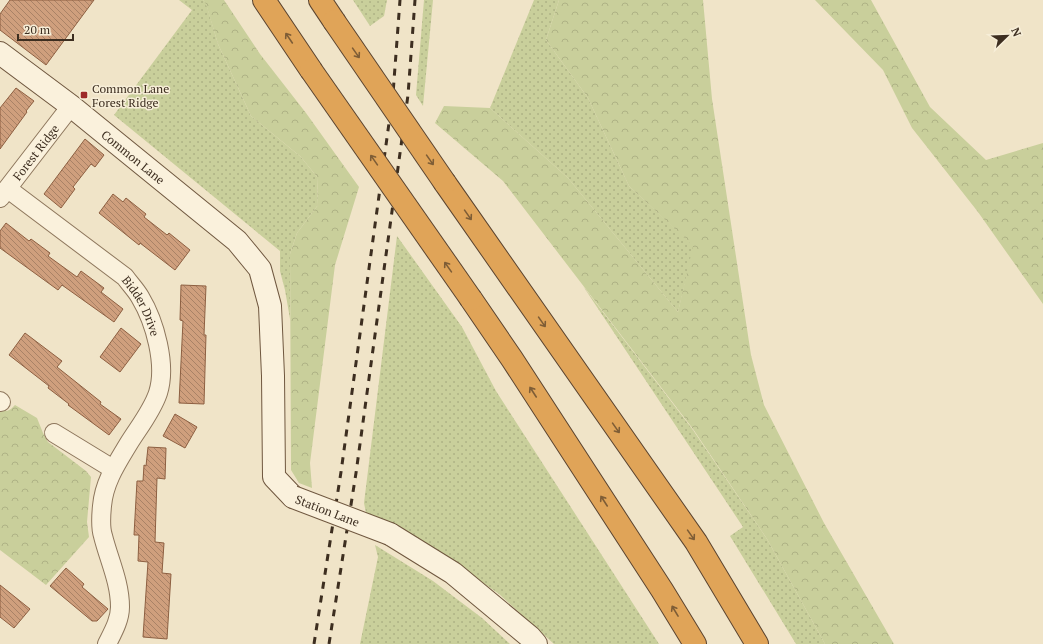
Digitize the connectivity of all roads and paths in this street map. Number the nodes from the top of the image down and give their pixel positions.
1 (264, 0) edge
2 (320, 0) edge
3 (0, 53) edge
4 (71, 106) junction
5 (4, 194) edge
6 (260, 269) joint
7 (54, 433) dead end
8 (113, 469) junction
9 (107, 644) edge
10 (536, 644) edge
11 (694, 644) edge
12 (757, 644) edge

11 -> 1 highway, bridge
2 -> 12 highway, bridge
3 - 4 street, Common Lane
4 - 5 street, Forest Ridge
4 - 6 street, Common Lane
5 - 8 street, Bidder Drive
6 - 10 street, Station Lane, bridge
7 - 8 street
8 - 9 street, Bidder Drive

